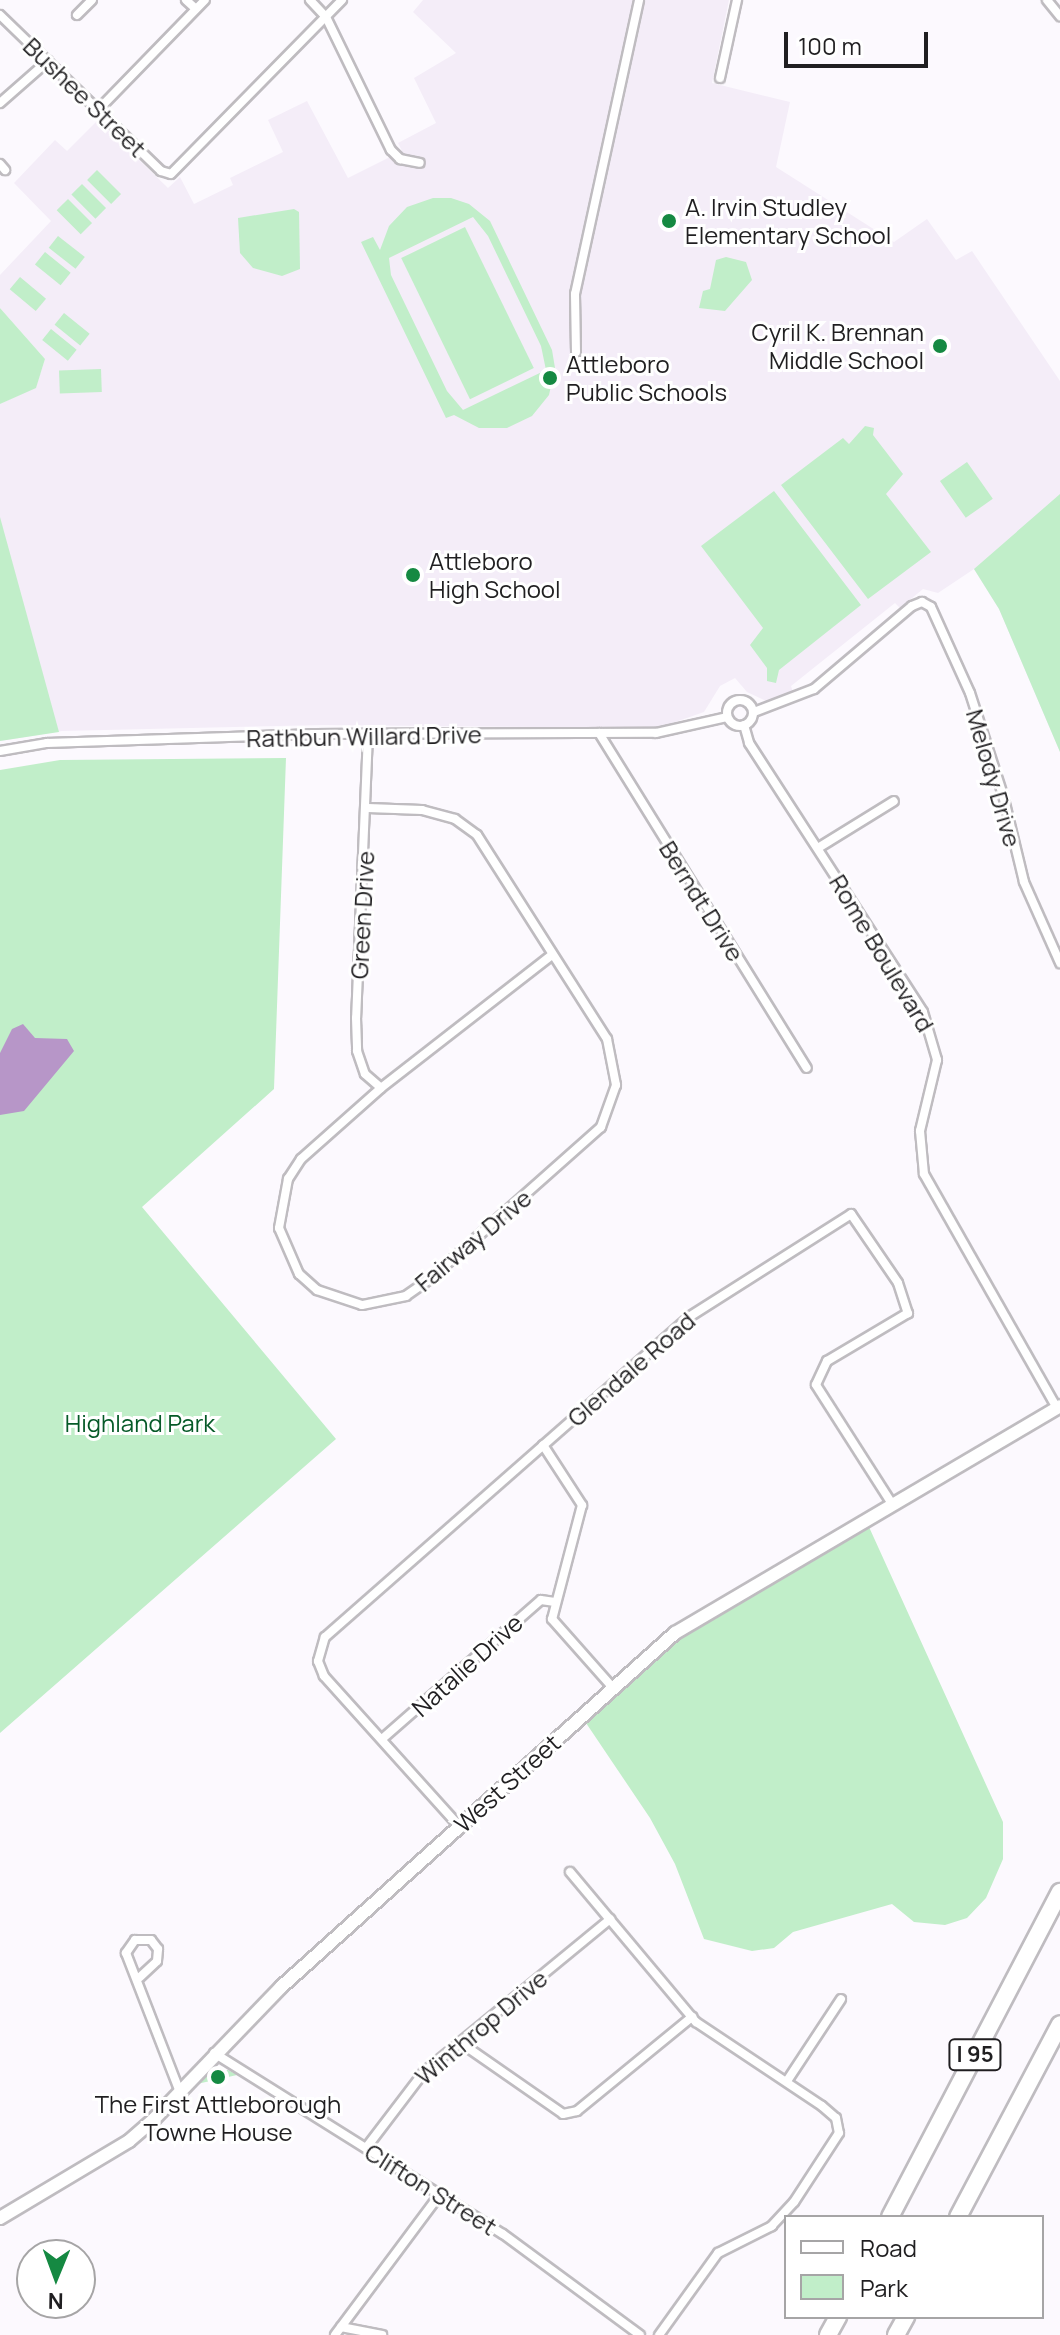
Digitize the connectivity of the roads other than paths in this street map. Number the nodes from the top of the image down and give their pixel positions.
1 (92, 0) edge
2 (186, 0) edge
3 (205, 0) edge
4 (310, 0) edge
5 (342, 0) edge
6 (639, 0) edge
7 (737, 0) edge
8 (1047, 0) edge
9 (196, 9) junction
10 (0, 15) edge
11 (77, 15) dead end
12 (1060, 16) edge
13 (326, 17) junction
14 (48, 61) junction
15 (720, 78) dead end
16 (0, 103) edge
17 (98, 110) junction
18 (420, 163) dead end
19 (576, 352) dead end
20 (754, 712) junction
21 (727, 717) junction
22 (744, 725) junction
23 (599, 733) junction
24 (368, 734) junction
25 (0, 751) edge
26 (894, 801) dead end
27 (368, 808) junction
28 (818, 848) junction
29 (552, 955) junction
30 (1060, 963) edge
31 (807, 1068) dead end
32 (381, 1088) junction
33 (1059, 1407) edge
34 (543, 1445) junction
35 (892, 1504) junction
36 (555, 1602) junction
37 (613, 1688) junction
38 (382, 1739) junction
39 (459, 1826) junction
40 (570, 1872) dead end
41 (1060, 1892) edge
42 (610, 1919) junction
43 (140, 1977) junction
44 (841, 1999) dead end
45 (692, 2017) junction
46 (1060, 2024) edge
47 (461, 2043) junction
48 (214, 2053) junction
49 (787, 2081) junction
50 (180, 2092) junction
51 (366, 2148) junction
52 (440, 2194) junction
53 (891, 2215) edge
54 (959, 2215) edge
55 (0, 2218) edge
56 (341, 2327) junction
57 (335, 2335) edge
58 (382, 2335) edge
59 (640, 2335) edge
60 (659, 2335) edge

1 - 11 street
2 - 9 street
3 - 9 street
4 - 13 street
5 - 13 street
6 - 19 street
7 - 15 street
8 - 12 street
9 - 17 street
10 - 14 street, Bushee Street
13 - 17 street, Bushee Street
13 - 18 street
14 - 16 street
14 - 17 street, Bushee Street
20 - 21 street, Rathbun Willard Drive
20 - 22 street
20 - 30 street, Melody Drive
21 - 22 street
21 - 23 street, Rathbun Willard Drive
22 - 28 street, Rome Boulevard
23 - 24 street, Rathbun Willard Drive
23 - 31 street, Berndt Drive
24 - 25 street, Rathbun Willard Drive
24 - 27 street, Green Drive
26 - 28 street
27 - 29 street, Fairway Drive
27 - 32 street, Green Drive
28 - 33 street, Rome Boulevard
29 - 32 street, Fairway Drive
29 - 32 street, Fairway Drive
33 - 35 main road, West Street
34 - 35 street, Glendale Road
34 - 36 street
34 - 38 street, Glendale Road
35 - 37 main road, West Street
36 - 37 street
36 - 38 street, Natalie Drive
37 - 39 main road, West Street
38 - 39 street, Glendale Road
39 - 48 main road, West Street
40 - 42 street
41 - 53 highway, I 95
42 - 45 street
42 - 47 street, Winthrop Drive
43 - 43 street
43 - 50 street
44 - 49 street
45 - 47 street
45 - 49 street
46 - 54 highway, I 95
47 - 51 street, Winthrop Drive
48 - 50 main road, West Street
48 - 51 street, Clifton Street
49 - 60 street
50 - 55 main road, West Street
51 - 52 street, Clifton Street
52 - 56 street
52 - 59 street, Clifton Street
56 - 57 street
56 - 58 street

